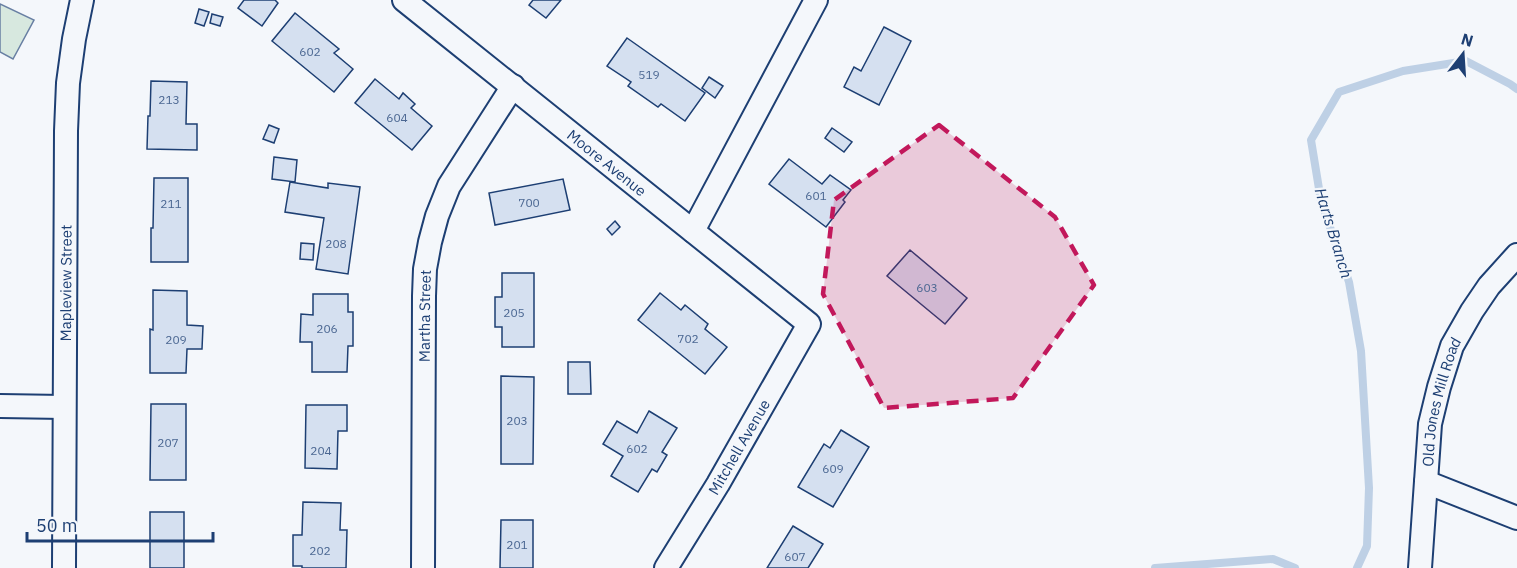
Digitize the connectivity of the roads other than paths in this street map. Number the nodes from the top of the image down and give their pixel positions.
1 (82, 0) edge
2 (404, 0) edge
3 (816, 0) edge
4 (513, 86) junction
5 (693, 231) junction
6 (1517, 255) edge
7 (809, 324) joint
8 (0, 406) edge
9 (64, 407) junction
10 (1426, 483) junction
11 (1517, 518) edge
12 (64, 568) edge
13 (423, 568) edge
14 (666, 568) edge
15 (1420, 568) edge

1 - 9 street, Mapleview Street
2 - 4 street, Moore Avenue
3 - 5 street
4 - 5 street, Moore Avenue
4 - 13 street, Martha Street
5 - 7 street, Moore Avenue
6 - 10 street, Old Jones Mill Road
7 - 14 street, Mitchell Avenue
8 - 9 street
9 - 12 street, Mapleview Street
10 - 11 street
10 - 15 street, Old Jones Mill Road

